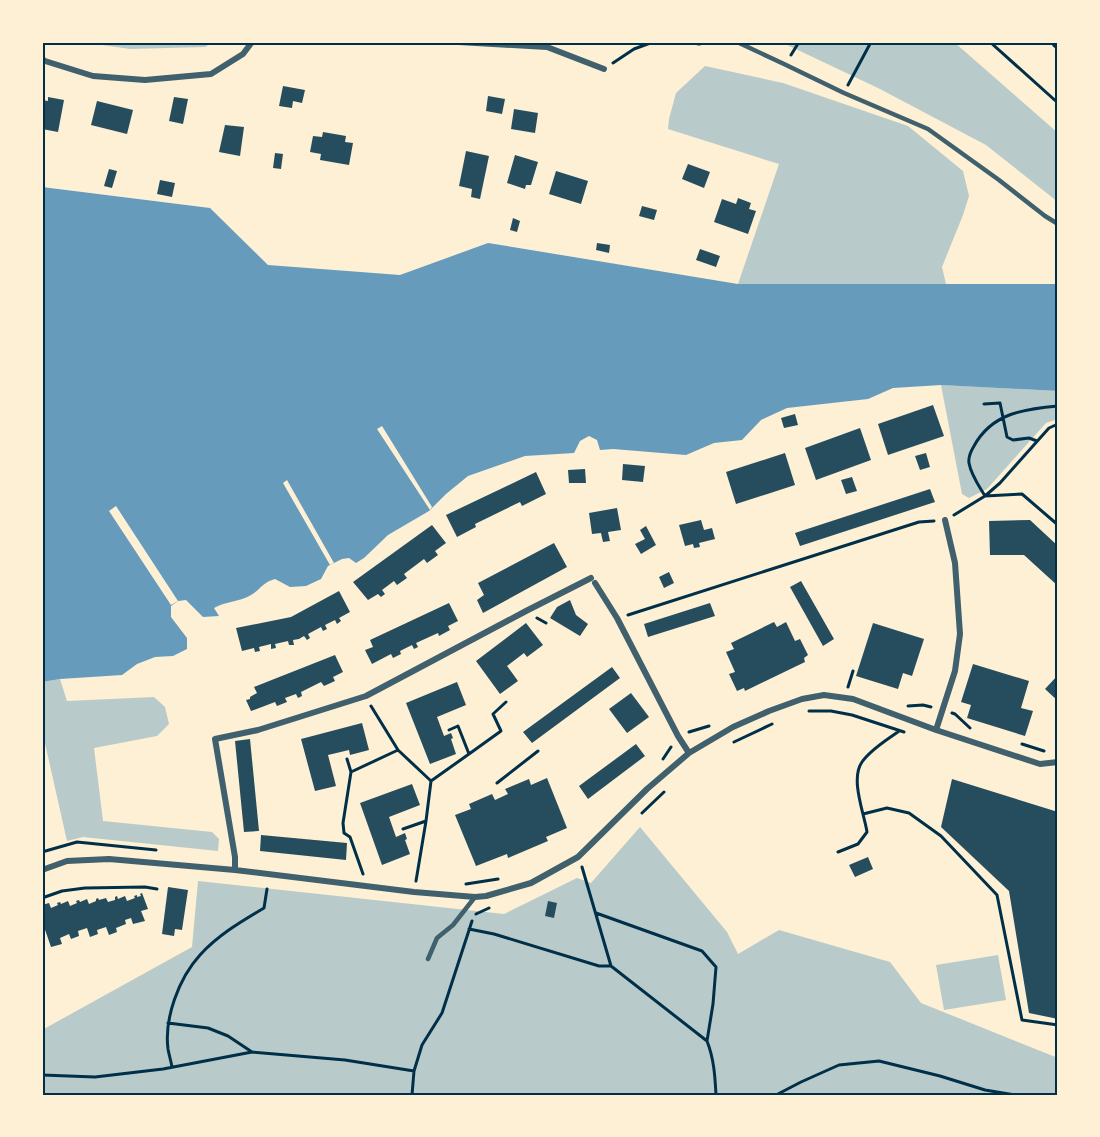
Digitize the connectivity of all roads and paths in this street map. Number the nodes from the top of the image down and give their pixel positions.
1 (252, 42) edge
2 (459, 42) edge
3 (653, 42) edge
4 (688, 42) edge
5 (709, 42) edge
6 (737, 42) edge
7 (799, 42) edge
8 (871, 42) edge
9 (990, 42) edge
10 (42, 59) edge
11 (784, 64) junction
12 (604, 69) joint
13 (844, 93) junction
14 (1058, 103) edge
15 (1058, 224) edge
16 (984, 404) dead end
17 (1058, 406) edge
18 (1004, 417) junction
19 (1058, 424) edge
20 (1037, 441) junction
21 (985, 496) junction
22 (945, 520) junction
23 (1058, 525) edge
24 (617, 618) junction
25 (853, 671) dead end
26 (839, 688) dead end
27 (848, 689) junction
28 (855, 690) dead end
29 (366, 696) junction
30 (506, 702) dead end
31 (900, 707) dead end
32 (942, 710) junction
33 (807, 711) dead end
34 (775, 723) dead end
35 (712, 725) dead end
36 (970, 728) dead end
37 (449, 730) dead end
38 (936, 730) junction
39 (899, 731) junction
40 (909, 734) dead end
41 (678, 736) junction
42 (1014, 741) dead end
43 (724, 746) dead end
44 (398, 750) junction
45 (538, 751) dead end
46 (1046, 751) dead end
47 (689, 753) junction
48 (469, 754) junction
49 (347, 759) dead end
50 (1058, 762) edge
51 (661, 763) dead end
52 (351, 772) junction
53 (431, 781) junction
54 (497, 783) dead end
55 (672, 785) dead end
56 (863, 814) junction
57 (640, 815) dead end
58 (426, 820) junction
59 (403, 829) dead end
60 (156, 850) dead end
61 (42, 852) edge
62 (838, 852) dead end
63 (578, 857) junction
64 (42, 870) edge
65 (235, 870) junction
66 (363, 875) dead end
67 (499, 878) dead end
68 (418, 882) dead end
69 (459, 884) dead end
70 (157, 889) dead end
71 (267, 889) dead end
72 (486, 896) junction
73 (475, 897) junction
74 (42, 898) edge
75 (496, 906) dead end
76 (595, 912) junction
77 (474, 915) junction
78 (469, 929) junction
79 (428, 959) dead end
80 (612, 966) junction
81 (168, 1023) junction
82 (1058, 1025) edge
83 (707, 1041) junction
84 (252, 1052) junction
85 (172, 1067) junction
86 (414, 1071) junction
87 (42, 1075) edge
88 (412, 1095) edge
89 (716, 1095) edge
90 (776, 1095) edge
91 (1015, 1095) edge

1 - 10 street
2 - 12 street
3 - 12 path
4 - 5 path
6 - 11 lane
7 - 11 path
8 - 13 path
9 - 14 path
11 - 13 lane
13 - 15 lane
16 - 18 path
17 - 18 path
18 - 20 path
18 - 21 path
19 - 20 path
20 - 21 path
21 - 22 path
21 - 23 path
22 - 24 path
22 - 32 street
24 - 29 street
24 - 41 street
25 - 27 path
26 - 27 path
27 - 28 path
29 - 44 path
29 - 65 street
30 - 48 path
31 - 32 path
32 - 36 path
32 - 38 street
33 - 39 path
34 - 43 path
35 - 41 path
37 - 48 path
38 - 47 street
38 - 50 street
39 - 40 path
39 - 56 path
41 - 47 street
41 - 51 path
42 - 46 path
44 - 52 path
44 - 53 path
45 - 54 path
47 - 63 street
48 - 53 path
49 - 52 path
52 - 66 path
53 - 58 path
55 - 57 path
56 - 62 path
56 - 82 path
58 - 59 path
58 - 68 path
60 - 61 path
63 - 72 street
63 - 76 path
64 - 65 street
65 - 73 street
67 - 69 path
70 - 74 path
71 - 81 path
72 - 73 street
72 - 77 path
73 - 79 lane
75 - 77 path
76 - 80 path
76 - 83 path
77 - 78 path
78 - 80 path
78 - 86 path
80 - 83 path
81 - 84 path
81 - 85 path
83 - 89 path
84 - 85 path
84 - 86 path
85 - 87 path
86 - 88 path
90 - 91 path

